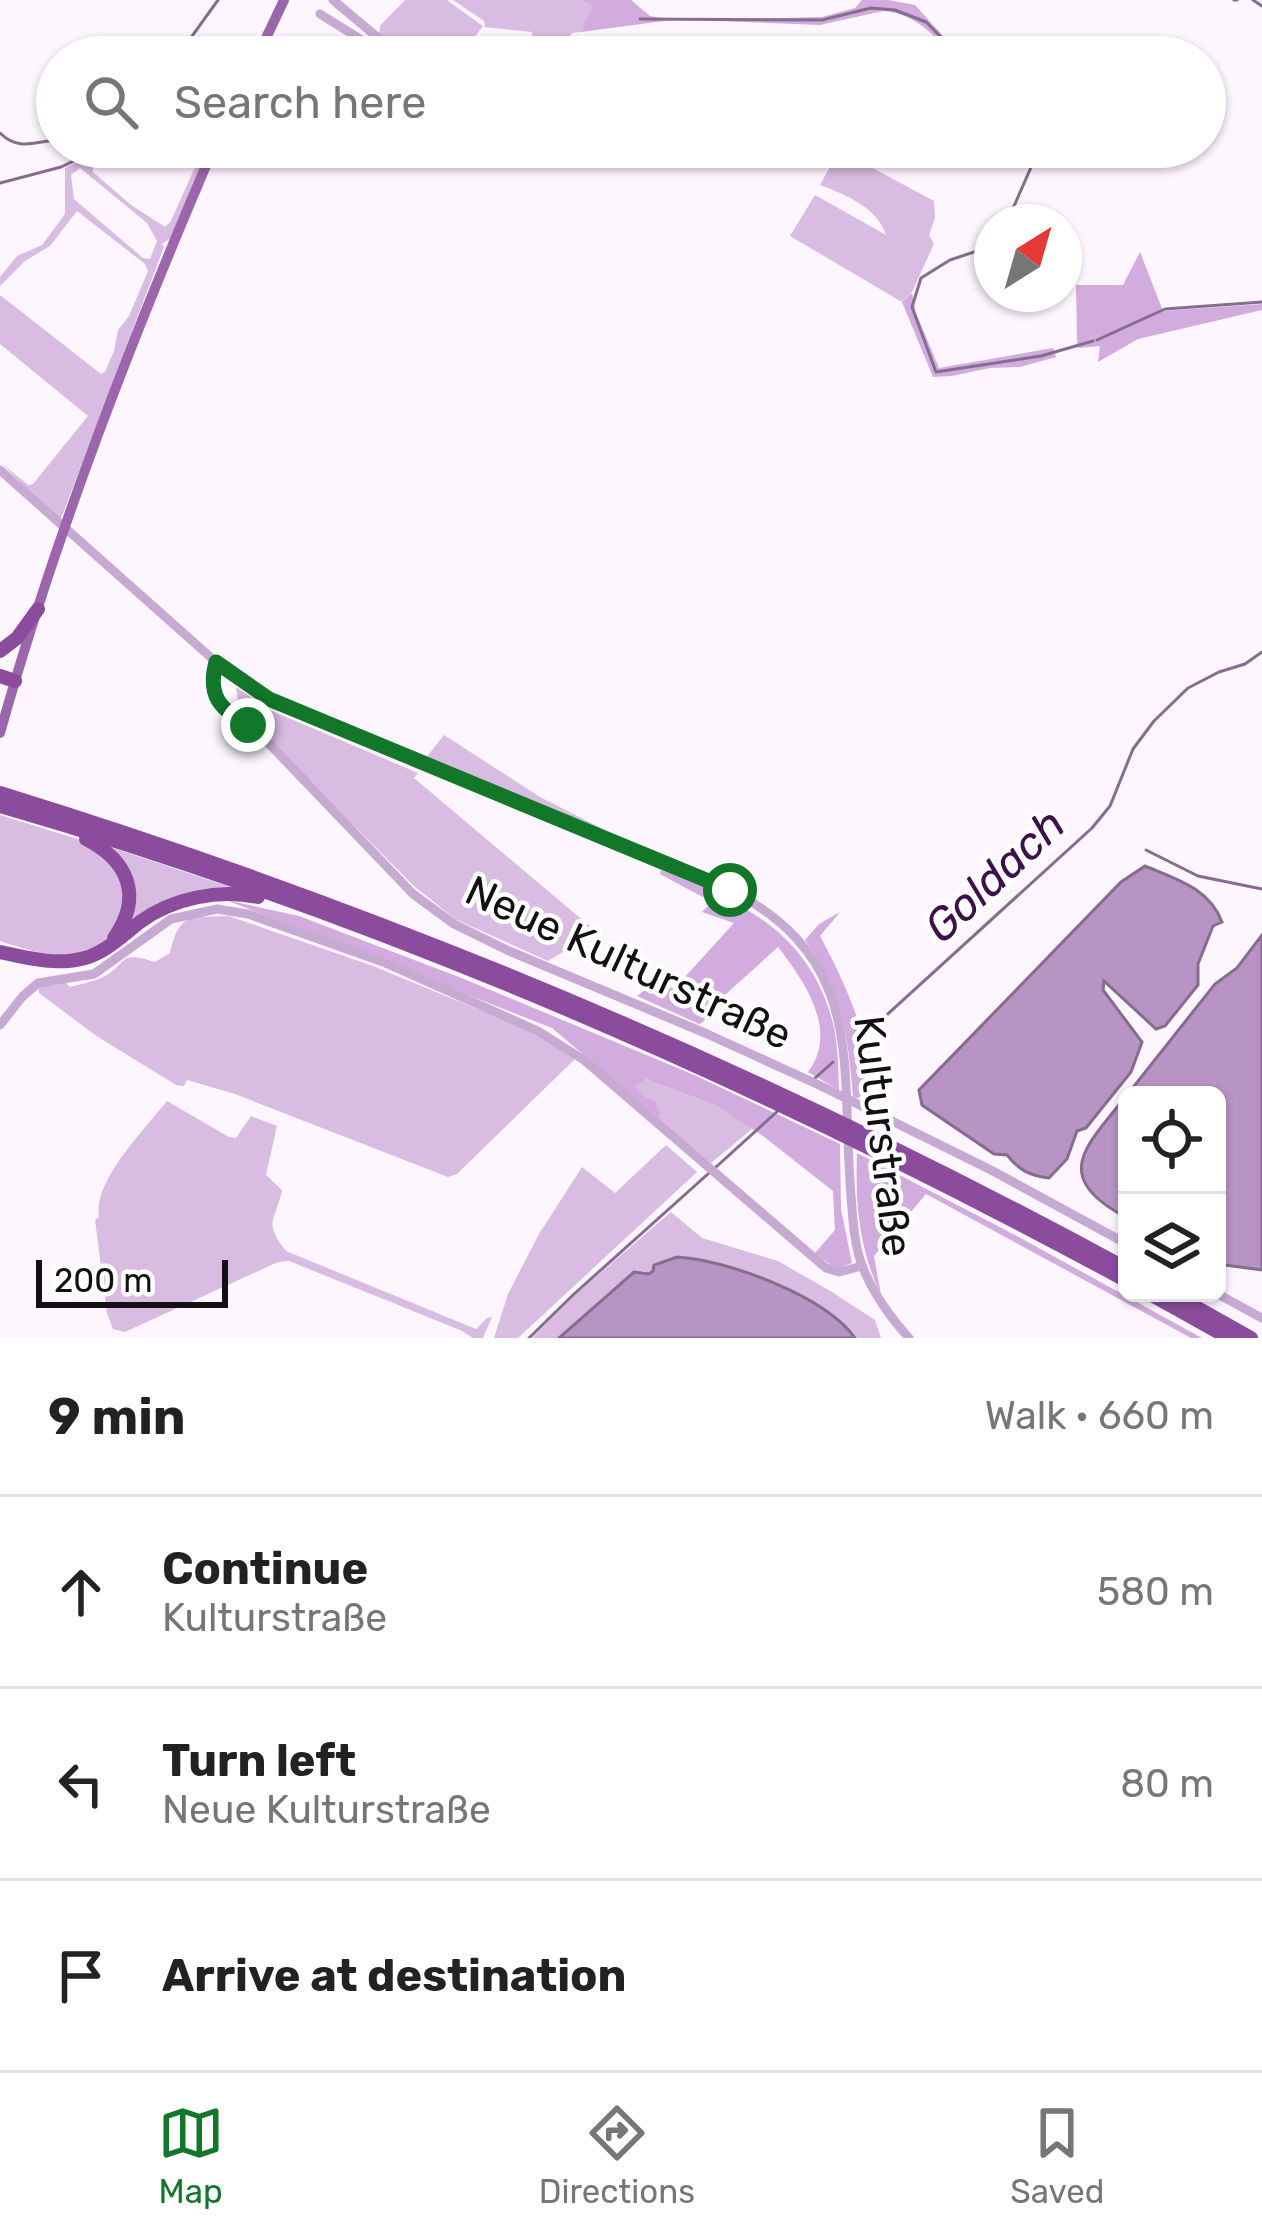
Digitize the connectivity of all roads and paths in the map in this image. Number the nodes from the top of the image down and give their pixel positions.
1 (284, 0) edge
2 (333, 0) edge
3 (320, 14) dead end
4 (267, 36) edge
5 (355, 36) edge
6 (376, 36) edge
7 (205, 168) edge
8 (0, 470) edge
9 (38, 609) junction
10 (0, 651) edge
11 (216, 662) junction
12 (7, 679) edge
13 (0, 733) edge
14 (0, 793) edge
15 (0, 806) edge
16 (57, 822) junction
17 (309, 909) junction
18 (107, 946) junction
19 (0, 952) edge
20 (0, 1025) edge
21 (787, 1101) junction
22 (1118, 1239) edge
23 (1118, 1263) edge
24 (862, 1266) junction
25 (1118, 1276) edge
26 (1226, 1298) edge
27 (1164, 1302) edge
28 (1188, 1302) edge
29 (1262, 1318) edge
30 (909, 1338) edge
31 (1229, 1338) edge
32 (1251, 1338) edge

1 - 4 main road
2 - 6 street
3 - 5 street
7 - 9 main road
8 - 11 street
9 - 10 highway
9 - 12 main road
11 - 22 street, Neue Kulturstraße
11 - 24 street, Kulturstraße
12 - 13 main road
14 - 21 highway
15 - 16 highway
16 - 17 highway
16 - 18 highway
17 - 18 highway
17 - 21 highway
18 - 19 highway
20 - 24 street
21 - 23 highway
21 - 25 highway
24 - 30 street, Kulturstraße
26 - 29 street
27 - 31 highway
28 - 32 highway

